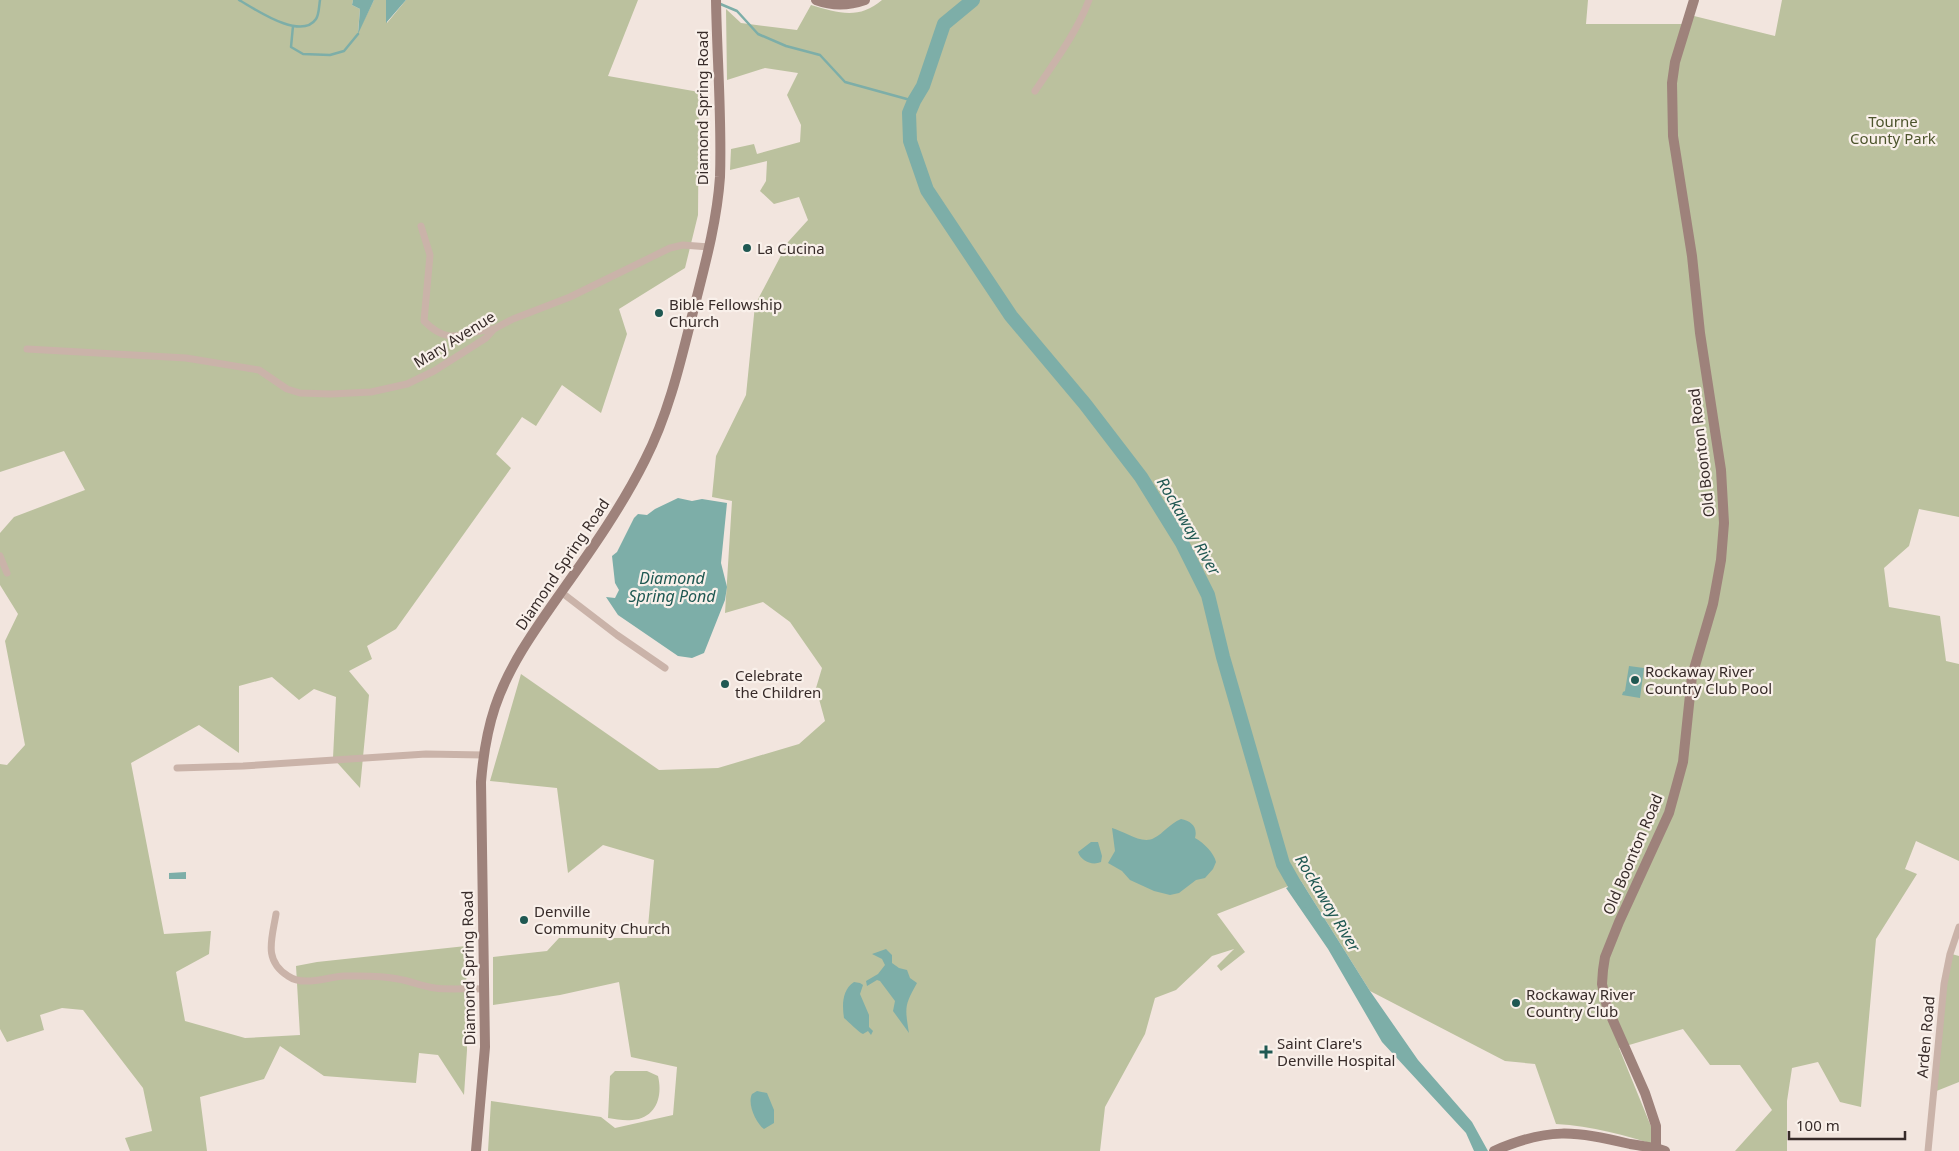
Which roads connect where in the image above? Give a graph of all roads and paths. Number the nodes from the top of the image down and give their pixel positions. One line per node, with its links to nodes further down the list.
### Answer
1 (716, 0): 8 (street, Diamond Spring Road)
2 (816, 0): 3 (street)
3 (865, 0)
4 (1089, 0): 6 (street)
5 (1694, 0): 21 (street, Old Boonton Road)
6 (1035, 91)
7 (421, 226): 9 (street)
8 (709, 247): 9 (street, Mary Avenue); 13 (street, Diamond Spring Road)
9 (494, 329): 10 (street, Mary Avenue)
10 (27, 349)
11 (0, 556): 12 (street)
12 (7, 573)
13 (561, 592): 14 (street); 15 (street, Diamond Spring Road)
14 (666, 668)
15 (484, 755): 16 (street); 19 (street, Diamond Spring Road)
16 (177, 768)
17 (276, 914): 19 (street)
18 (1959, 927): 23 (street, Arden Road)
19 (484, 989): 22 (street, Diamond Spring Road)
20 (1496, 1150): 21 (street)
21 (1660, 1150)
22 (476, 1151)
23 (1928, 1151)

